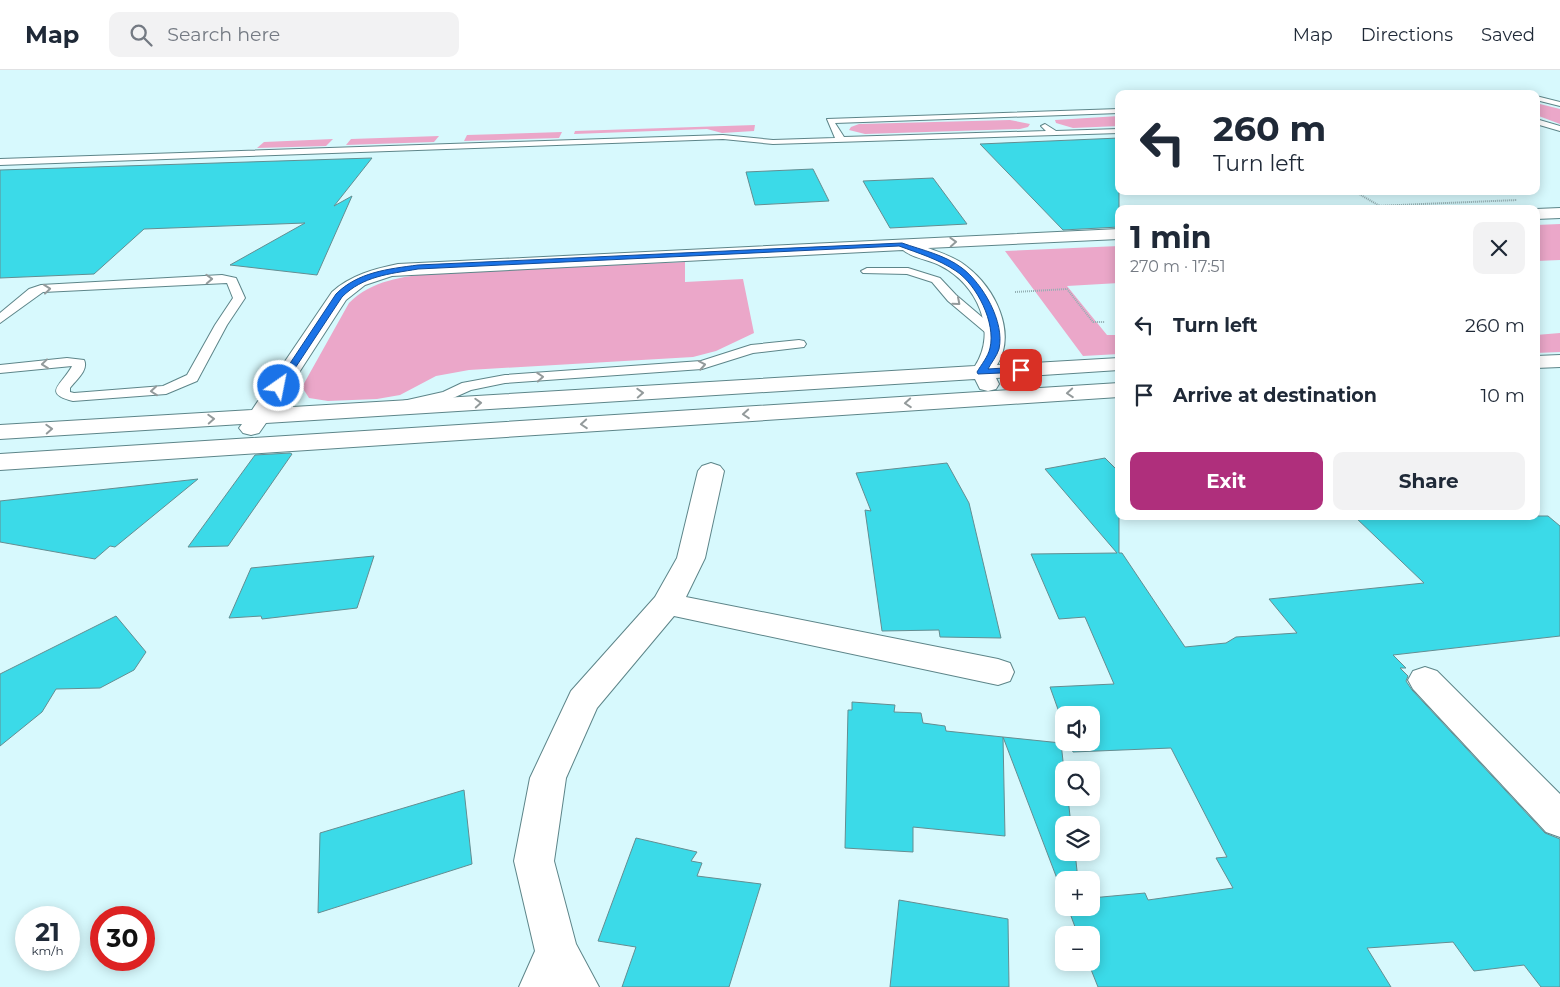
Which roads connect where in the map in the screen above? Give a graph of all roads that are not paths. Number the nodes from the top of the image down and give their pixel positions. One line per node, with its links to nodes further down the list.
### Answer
1 (1540, 99): 2 (lane)
2 (1560, 104)
3 (1115, 111): 4 (lane)
4 (1032, 114): 8 (lane); 9 (lane)
5 (1540, 122): 6 (lane)
6 (1560, 129)
7 (1115, 131): 8 (lane)
8 (1054, 133): 9 (lane)
9 (841, 140): 10 (lane)
10 (0, 162)
11 (1560, 213): 12 (street)
12 (1540, 214)
13 (1115, 234): 14 (street, one-way to 13)
14 (899, 244): 17 (street); 27 (street)
15 (867, 272): 17 (lane, one-way to 17)
16 (3, 317): 22 (lane, one-way to 22)
17 (996, 335): 23 (street)
18 (799, 344): 26 (lane, one-way to 18)
19 (1560, 361): 20 (street)
20 (1540, 362)
21 (1115, 364): 23 (street)
22 (0, 368)
23 (982, 372): 25 (street); 26 (street, one-way to 23)
24 (1115, 390): 25 (street, one-way to 25)
25 (995, 398): 29 (street, one-way to 29)
26 (391, 408): 27 (street)
27 (259, 416): 28 (street, one-way to 27); 29 (street)
28 (0, 432)
29 (239, 446): 30 (street)
30 (0, 462)
31 (711, 471): 32 (street)
32 (667, 604): 33 (street); 36 (street)
33 (998, 672)
34 (1425, 680): 35 (street)
35 (1560, 820)
36 (558, 976)

